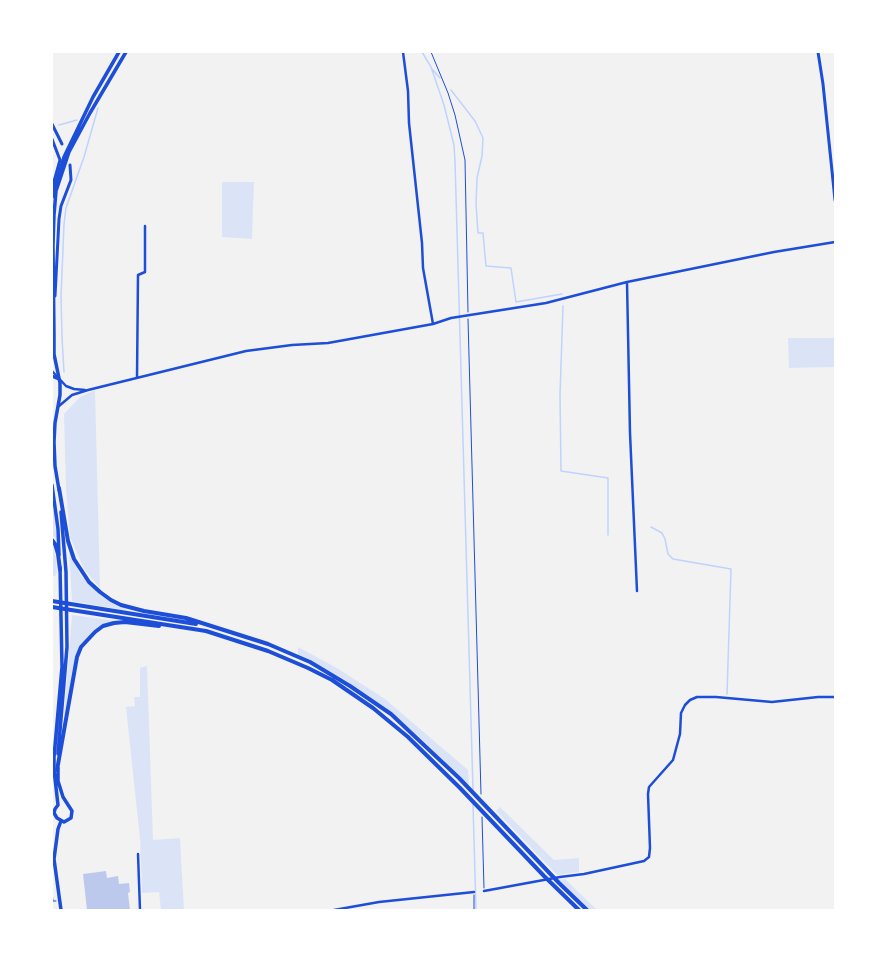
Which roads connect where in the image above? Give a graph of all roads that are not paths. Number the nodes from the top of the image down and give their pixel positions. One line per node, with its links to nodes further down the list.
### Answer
1 (119, 52): 9 (main road)
2 (126, 52): 14 (main road)
3 (403, 52): 15 (street)
4 (818, 52): 10 (street)
5 (52, 124): 7 (street)
6 (52, 139): 9 (street)
7 (62, 144)
8 (70, 165): 14 (street)
9 (52, 195)
10 (835, 200)
11 (145, 226): 18 (street)
12 (835, 242): 13 (street)
13 (627, 282): 15 (street); 27 (street)
14 (54, 306): 19 (main road)
15 (433, 324): 18 (street)
16 (52, 371): 19 (street)
17 (52, 376): 19 (main road)
18 (137, 378): 20 (street)
19 (59, 379): 20 (street); 21 (main road)
20 (88, 390): 21 (street)
21 (59, 406): 22 (main road); 24 (main road)
22 (52, 408)
23 (52, 485): 26 (main road)
24 (59, 488): 30 (highway); 35 (main road)
25 (52, 540): 26 (highway)
26 (60, 570): 33 (main road)
27 (637, 591)
28 (52, 601): 30 (highway)
29 (52, 607): 31 (highway)
30 (216, 627): 46 (highway)
31 (206, 631): 35 (highway); 45 (highway)
32 (835, 697): 40 (street)
33 (57, 728): 34 (street); 36 (main road)
34 (52, 729)
35 (57, 770): 37 (main road)
36 (58, 805): 37 (main road); 38 (main road)
37 (68, 805): 38 (main road)
38 (61, 821): 42 (main road)
39 (138, 854): 43 (street)
40 (484, 891)
41 (472, 893): 44 (street)
42 (61, 910)
43 (140, 910)
44 (334, 910)
45 (579, 910)
46 (587, 910)

